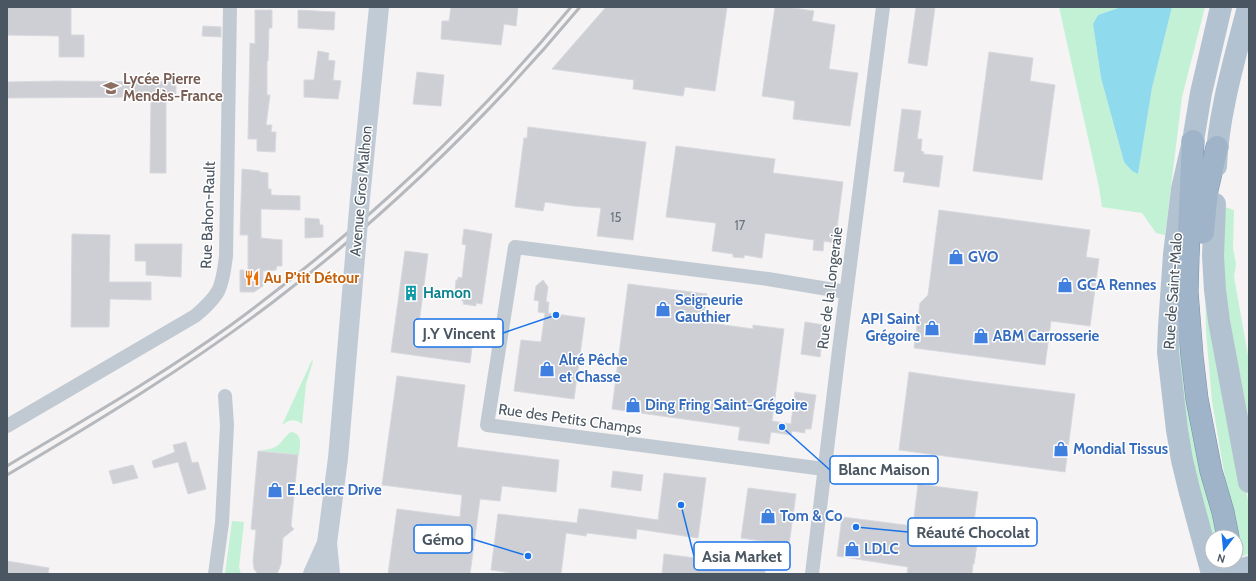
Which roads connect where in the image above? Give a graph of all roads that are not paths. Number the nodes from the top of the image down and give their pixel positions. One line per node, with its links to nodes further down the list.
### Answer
1 (230, 7): 10 (street, Rue Bahon-Rault)
2 (379, 7): 15 (main road, Avenue Gros Malhon, bridge)
3 (883, 7): 8 (street, Rue de la Longeraie)
4 (1221, 7): 6 (main road, Rue de Saint-Malo)
5 (1248, 7): 7 (main road)
6 (1193, 141): 13 (highway); 21 (main road, Rue de Saint-Malo)
7 (1217, 147): 12 (main road); 13 (highway)
8 (846, 292): 11 (street, Rue de la Longeraie); 11 (street, Rue des Petits Champs)
9 (225, 396): 17 (street)
10 (7, 426)
11 (824, 469): 20 (street, Rue de la Longeraie)
12 (1249, 482)
13 (1223, 512): 14 (highway)
14 (1226, 529)
15 (327, 543): 18 (main road, Avenue Gros Malhon); 19 (main road, Avenue Gros Malhon)
16 (1249, 567): 22 (main road)
17 (215, 574)
18 (312, 574)
19 (330, 574)
20 (812, 574)
21 (1212, 574)
22 (1232, 574)

